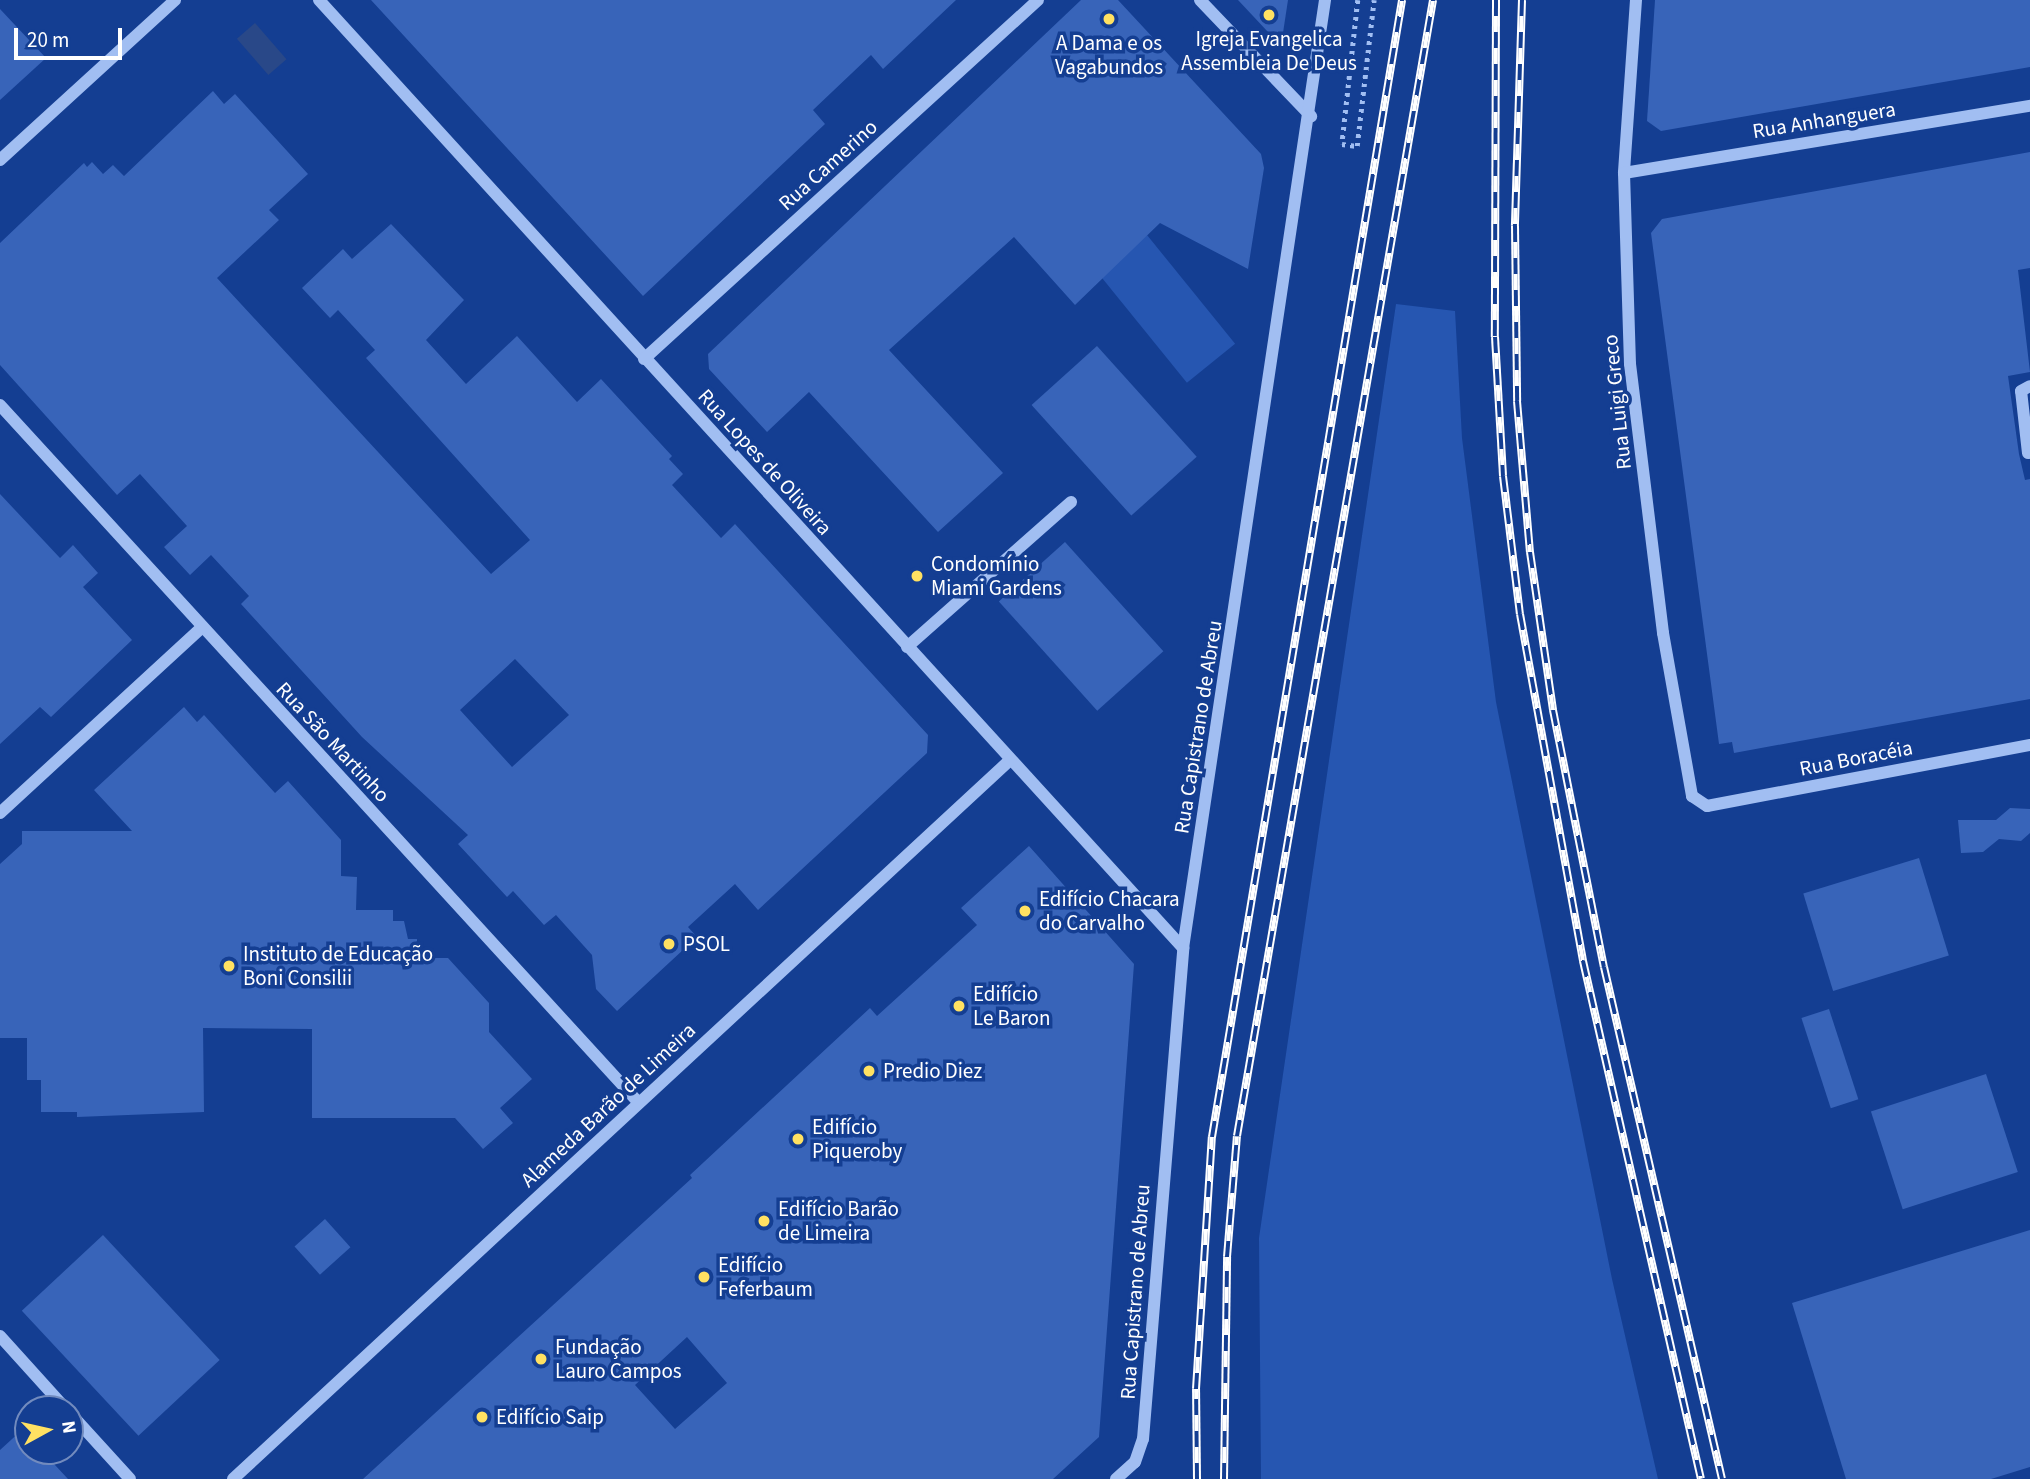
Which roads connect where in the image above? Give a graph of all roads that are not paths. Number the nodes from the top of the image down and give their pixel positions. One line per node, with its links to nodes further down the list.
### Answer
1 (175, 0): 9 (street)
2 (319, 0): 11 (street, Rua Lopes de Oliveira)
3 (1038, 0): 11 (street, Rua Camerino)
4 (1200, 0): 8 (street)
5 (1325, 0): 8 (street, Rua Capistrano de Abreu)
6 (1636, 0): 10 (street, Rua Luigi Greco)
7 (2030, 106): 10 (street, Rua Anhanguera)
8 (1311, 116): 22 (street, Rua Capistrano de Abreu)
9 (0, 160)
10 (1624, 173): 20 (street, Rua Luigi Greco)
11 (644, 359): 17 (street, Rua Lopes de Oliveira)
12 (2030, 386): 14 (street)
13 (0, 405): 16 (street, Rua São Martinho)
14 (2028, 453)
15 (1071, 502): 17 (street)
16 (201, 628): 21 (street); 23 (street, Rua São Martinho)
17 (907, 647): 19 (street, Rua Lopes de Oliveira)
18 (2030, 745): 20 (street, Rua Boracéia)
19 (1010, 760): 22 (street, Rua Lopes de Oliveira); 23 (street, Alameda Barão de Limeira)
20 (1692, 796)
21 (0, 813)
22 (1183, 948): 29 (street, Rua Capistrano de Abreu)
23 (639, 1103): 28 (street, Alameda Barão de Limeira)
24 (0, 1336): 25 (street)
25 (53, 1395)
26 (84, 1428): 27 (street)
27 (130, 1479)
28 (233, 1479)
29 (1116, 1479)

